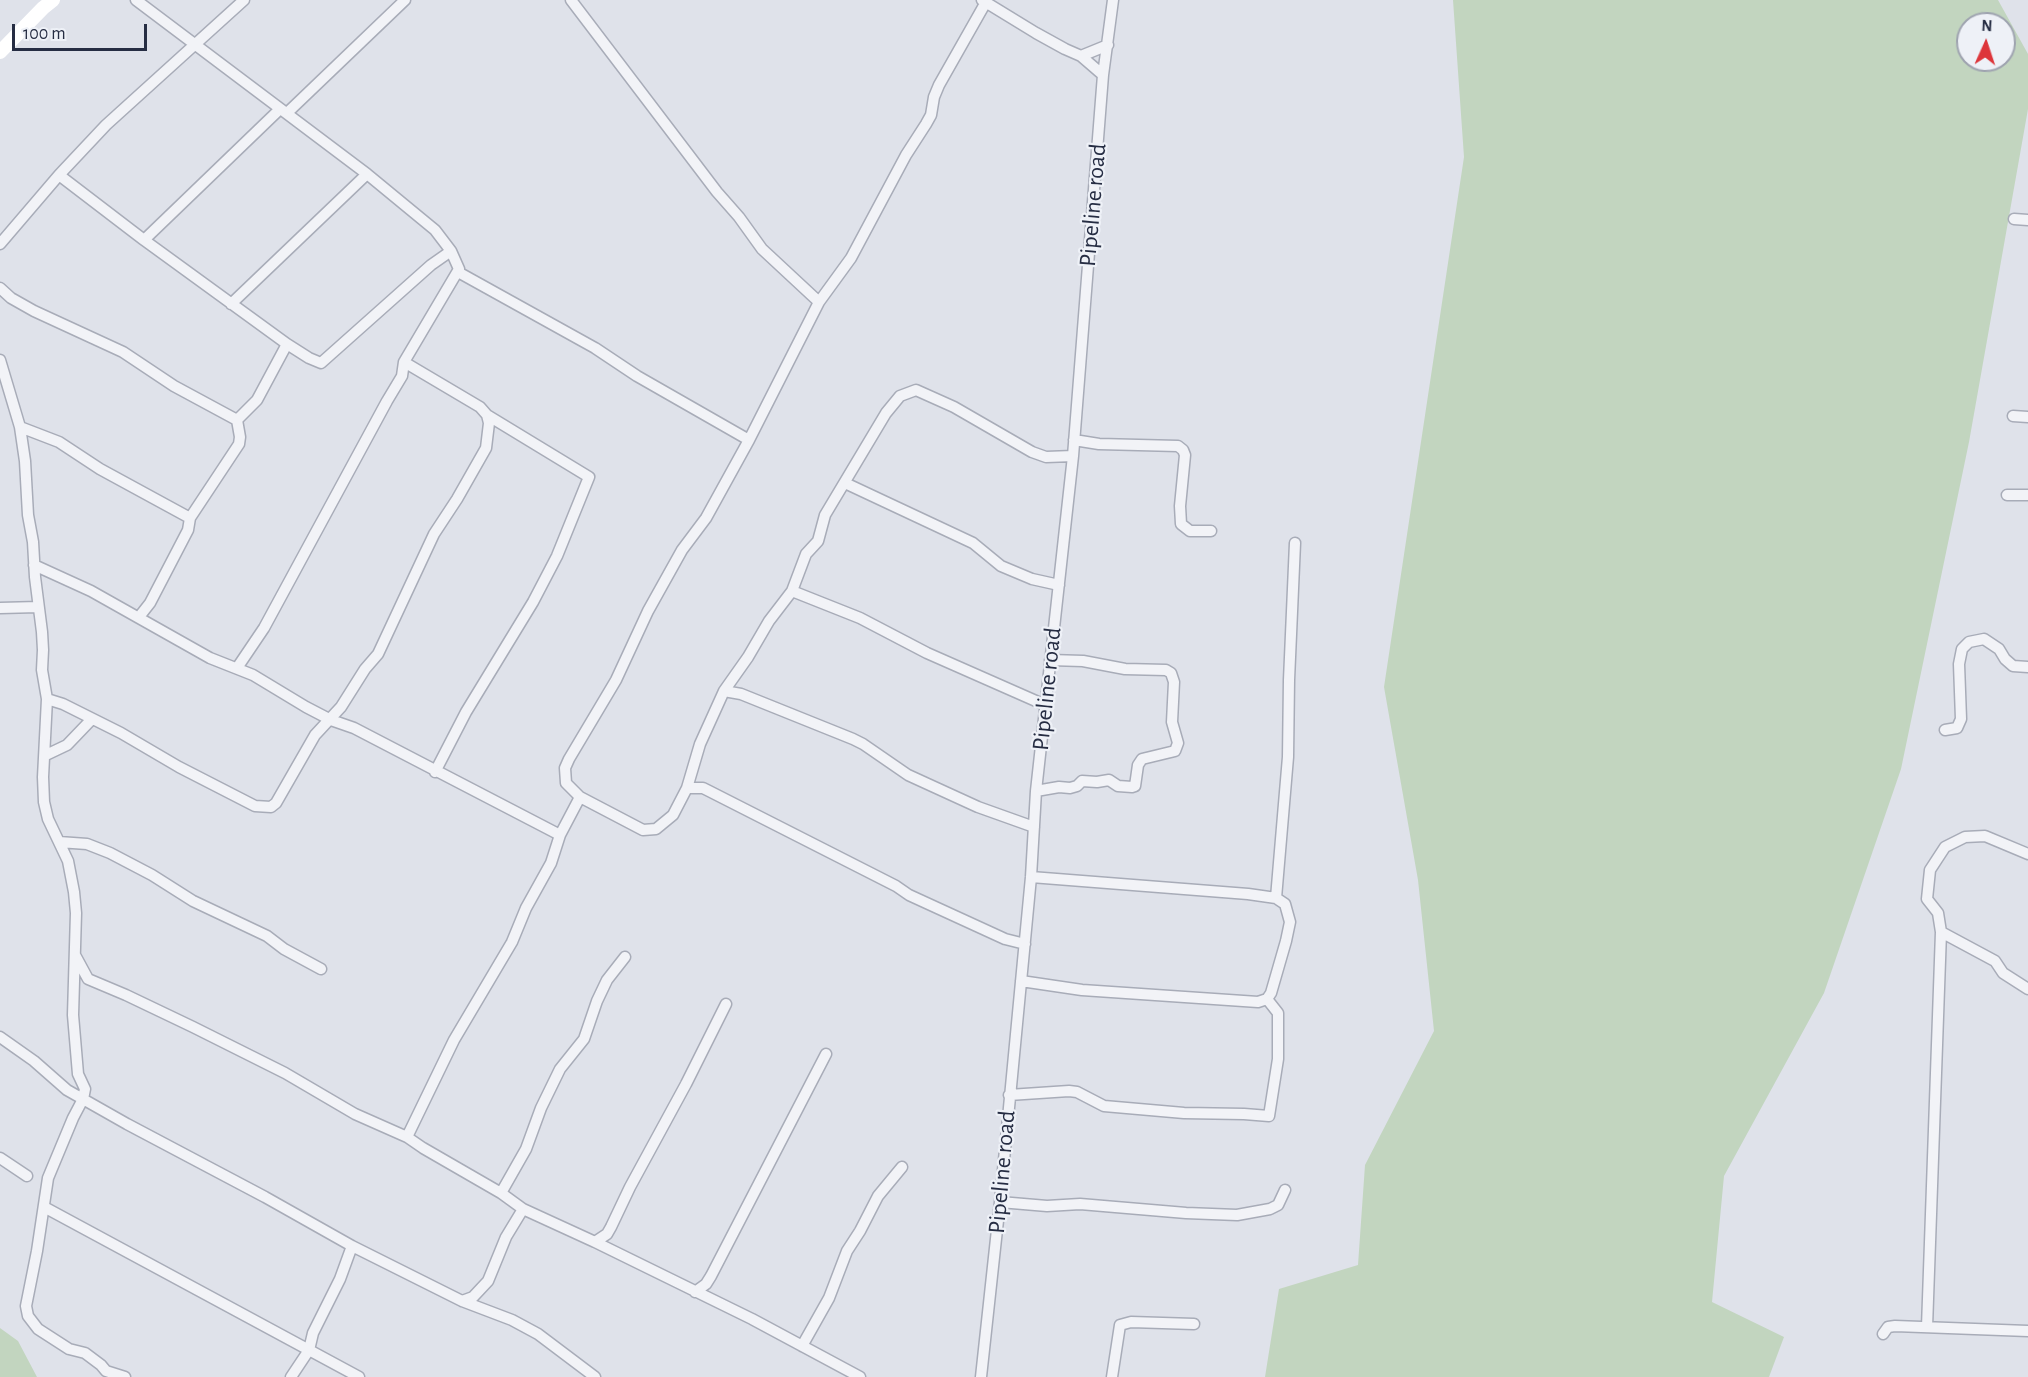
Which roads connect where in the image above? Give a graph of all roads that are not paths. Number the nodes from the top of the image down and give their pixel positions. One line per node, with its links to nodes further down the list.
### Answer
1 (54, 0): 10 (street)
2 (136, 0): 8 (street)
3 (244, 0): 8 (street)
4 (405, 0): 13 (street)
5 (571, 0): 23 (street)
6 (1113, 0): 9 (street, Pipeline road)
7 (984, 1): 11 (street); 23 (street)
8 (195, 45): 13 (street); 15 (street)
9 (1108, 45): 11 (street); 12 (street, Pipeline road)
10 (0, 52)
11 (1081, 56): 12 (street)
12 (1103, 75): 34 (street, Pipeline road)
13 (284, 111): 14 (street); 18 (street)
14 (367, 174): 20 (street); 24 (street)
15 (59, 175): 18 (street); 19 (street)
16 (2013, 219): 17 (street)
17 (2028, 220)
18 (144, 240): 24 (street)
19 (0, 244)
20 (451, 251): 21 (street); 25 (street)
21 (459, 272): 27 (street); 33 (street)
22 (0, 288): 31 (street)
23 (819, 302): 33 (street)
24 (231, 304): 25 (street)
25 (287, 344): 31 (street)
26 (0, 360): 32 (street)
27 (404, 362): 28 (street); 50 (street)
28 (487, 414): 55 (street); 58 (street)
29 (2013, 416): 30 (street)
30 (2028, 417)
31 (237, 420): 39 (street)
32 (20, 427): 39 (street); 42 (street)
33 (749, 440): 61 (street)
34 (1074, 440): 35 (street, Pipeline road); 40 (street)
35 (1073, 456): 36 (street); 43 (street, Pipeline road)
36 (845, 483): 43 (street); 44 (street)
37 (2007, 495): 38 (street)
38 (2028, 495)
39 (190, 518): 47 (street)
40 (1212, 531)
41 (1295, 543): 67 (street)
42 (39, 568): 45 (street); 47 (street)
43 (1059, 585): 48 (street, Pipeline road)
44 (792, 591): 51 (street); 53 (street)
45 (38, 607): 46 (street); 52 (street)
46 (0, 608)
47 (139, 617): 50 (street)
48 (1050, 660): 53 (street, Pipeline road); 60 (street)
49 (2028, 667): 56 (street)
50 (237, 668): 55 (street)
51 (724, 691): 59 (street); 62 (street)
52 (47, 699): 54 (street); 57 (street)
53 (1045, 705): 60 (street, Pipeline road)
54 (91, 720): 55 (street); 57 (street)
55 (331, 720): 58 (street)
56 (1945, 730)
57 (46, 755): 64 (street)
58 (435, 771): 63 (street)
59 (687, 788): 61 (street); 69 (street)
60 (1036, 791): 62 (street, Pipeline road)
61 (580, 797): 63 (street)
62 (1034, 827): 66 (street, Pipeline road)
63 (560, 835): 83 (street)
64 (59, 842): 70 (street); 72 (street)
65 (2028, 854): 68 (street)
66 (1031, 877): 67 (street); 69 (street, Pipeline road)
67 (1276, 898): 75 (street)
68 (1941, 932): 74 (street); 97 (street)
69 (1025, 944): 73 (street, Pipeline road)
70 (74, 952): 79 (street); 83 (street)
71 (625, 957): 88 (street)
72 (321, 969)
73 (1021, 981): 75 (street); 81 (street, Pipeline road)
74 (2028, 989)
75 (1267, 999): 81 (street)
76 (726, 1004): 92 (street)
77 (0, 1037): 80 (street)
78 (826, 1054): 94 (street)
79 (78, 1074): 80 (street); 82 (street)
80 (67, 1090): 82 (street)
81 (1009, 1095): 89 (street, Pipeline road)
82 (84, 1099): 90 (street); 93 (street)
83 (408, 1137): 88 (street)
84 (0, 1158): 86 (street)
85 (902, 1167): 100 (street)
86 (27, 1176)
87 (1285, 1190): 89 (street)
88 (501, 1193): 91 (street)
89 (1000, 1202): 108 (street, Pipeline road)
90 (44, 1206): 101 (street); 102 (street)
91 (523, 1209): 92 (street); 95 (street)
92 (595, 1242): 94 (street)
93 (352, 1246): 95 (street); 101 (street)
94 (695, 1292): 100 (street)
95 (462, 1301): 106 (street)
96 (1194, 1324): 109 (street)
97 (1927, 1327): 98 (street); 99 (street)
98 (2028, 1331)
99 (1883, 1334)
100 (802, 1346): 107 (street)
101 (309, 1350): 104 (street); 105 (street)
102 (104, 1374): 103 (street)
103 (125, 1377)
104 (291, 1377)
105 (359, 1377)
106 (595, 1377)
107 (860, 1377)
108 (981, 1377)
109 (1112, 1377)

